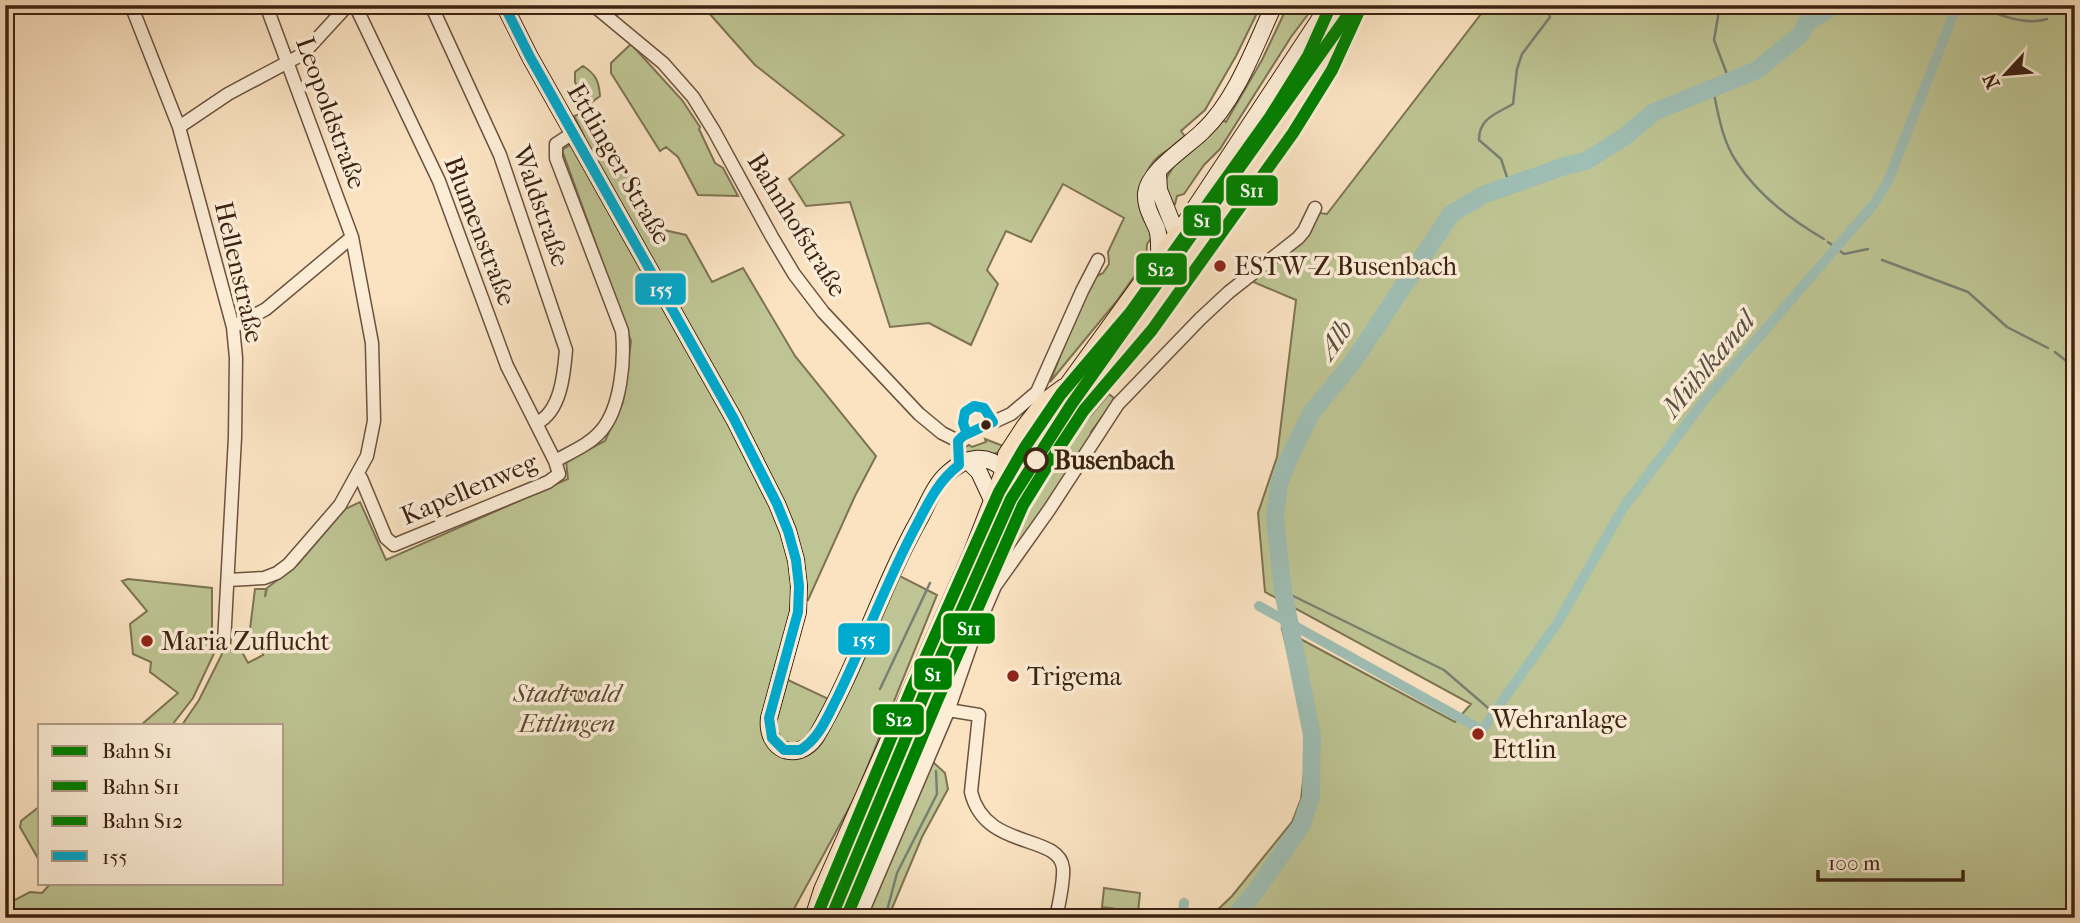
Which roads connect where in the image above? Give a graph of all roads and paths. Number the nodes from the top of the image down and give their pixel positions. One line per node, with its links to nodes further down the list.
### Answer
1 (131, 5): 11 (street, Hellenstraße)
2 (266, 5): 10 (street, Leopoldstraße)
3 (348, 5): 10 (street)
4 (355, 5): 23 (street, Blumenstraße)
5 (431, 5): 23 (street, Waldstraße)
6 (504, 5): 12 (main road, Ettlinger Straße)
7 (593, 5): 24 (street, Bahnhofstraße)
8 (1275, 5): 13 (main road)
9 (1329, 5): 14 (main road)
10 (288, 62): 11 (street); 19 (street, Leopoldstraße)
11 (179, 127): 22 (street, Hellenstraße)
12 (573, 133): 25 (street, Kapellenweg); 26 (main road, Ettlinger Straße)
13 (1158, 173): 15 (main road); 17 (main road)
14 (1201, 199): 15 (main road); 18 (main road)
15 (1164, 205): 18 (main road)
16 (1315, 208): 33 (street)
17 (1157, 228): 18 (main road); 21 (main road)
18 (1177, 235): 21 (main road)
19 (352, 237): 22 (street); 28 (street, Leopoldstraße)
20 (1098, 260): 24 (street)
21 (1159, 261): 27 (main road)
22 (233, 327): 31 (street, Hellenstraße)
23 (537, 423): 25 (street, Blumenstraße)
24 (958, 441): 26 (street)
25 (555, 461): 29 (street, Blumenstraße)
26 (965, 464): 27 (main road); 30 (main road)
27 (1005, 470): 30 (main road)
28 (357, 474): 29 (street, Kapellenweg); 31 (street, Leopoldstraße)
29 (559, 474)
30 (992, 500): 34 (main road)
31 (228, 580): 32 (street, Hellenstraße)
32 (224, 643)
33 (948, 710): 37 (street); 38 (street)
34 (822, 890): 35 (main road); 36 (main road)
35 (804, 918)
36 (814, 918)
37 (860, 918)
38 (1056, 918)

